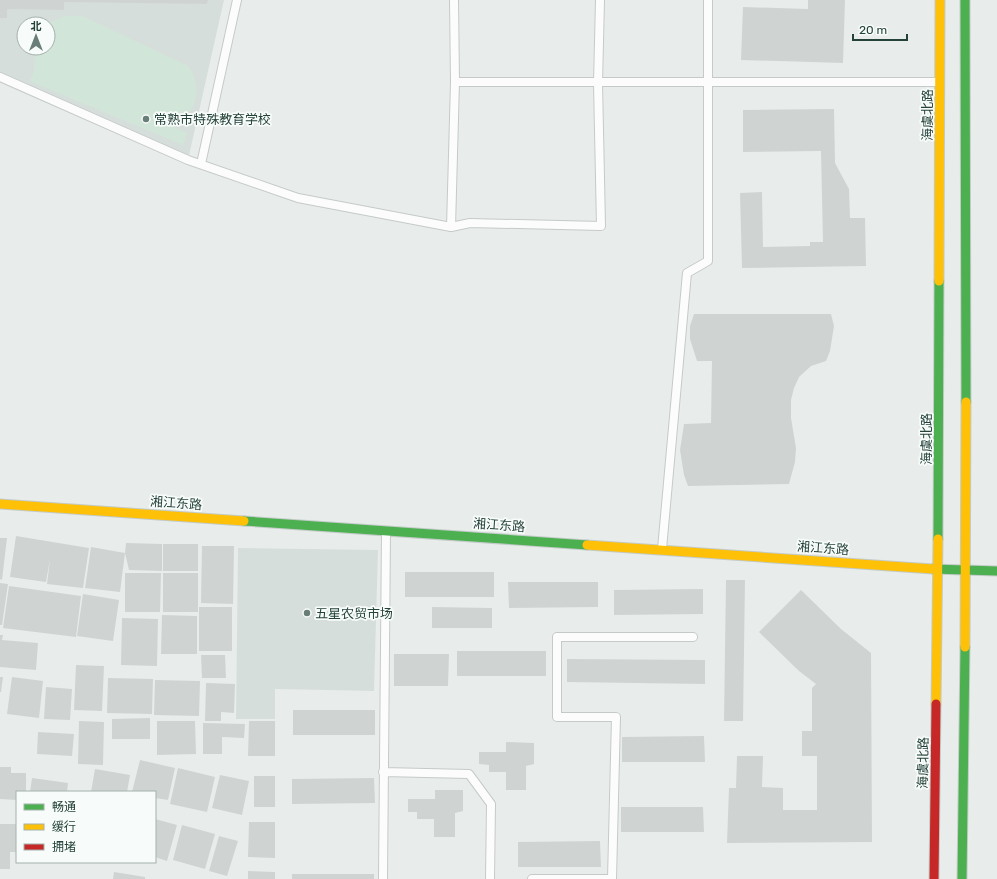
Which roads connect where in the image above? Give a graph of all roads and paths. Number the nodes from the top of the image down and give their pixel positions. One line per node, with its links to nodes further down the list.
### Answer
1 (237, 0): 12 (lane)
2 (454, 0): 8 (lane)
3 (600, 0): 9 (lane)
4 (708, 0): 10 (lane)
5 (940, 0): 11 (main road, 海虞北路)
6 (965, 0): 19 (main road)
7 (0, 77): 12 (lane)
8 (456, 82): 9 (lane); 13 (lane)
9 (598, 82): 10 (lane); 13 (lane)
10 (707, 82): 11 (lane); 16 (lane)
11 (940, 82): 17 (main road, 海虞北路)
12 (200, 164): 13 (lane)
13 (451, 227)
14 (0, 504): 15 (main road, 湘江东路)
15 (386, 531): 16 (main road, 湘江东路); 21 (lane)
16 (662, 549): 17 (main road, 湘江东路)
17 (938, 569): 19 (main road, 湘江东路); 26 (main road, 海虞北路)
18 (997, 570): 19 (main road, 湘江东路)
19 (966, 571): 27 (main road)
20 (693, 637): 25 (lane)
21 (383, 772): 22 (lane); 23 (lane)
22 (383, 879)
23 (490, 879)
24 (532, 879): 25 (lane)
25 (584, 879)
26 (934, 879)
27 (962, 879)

